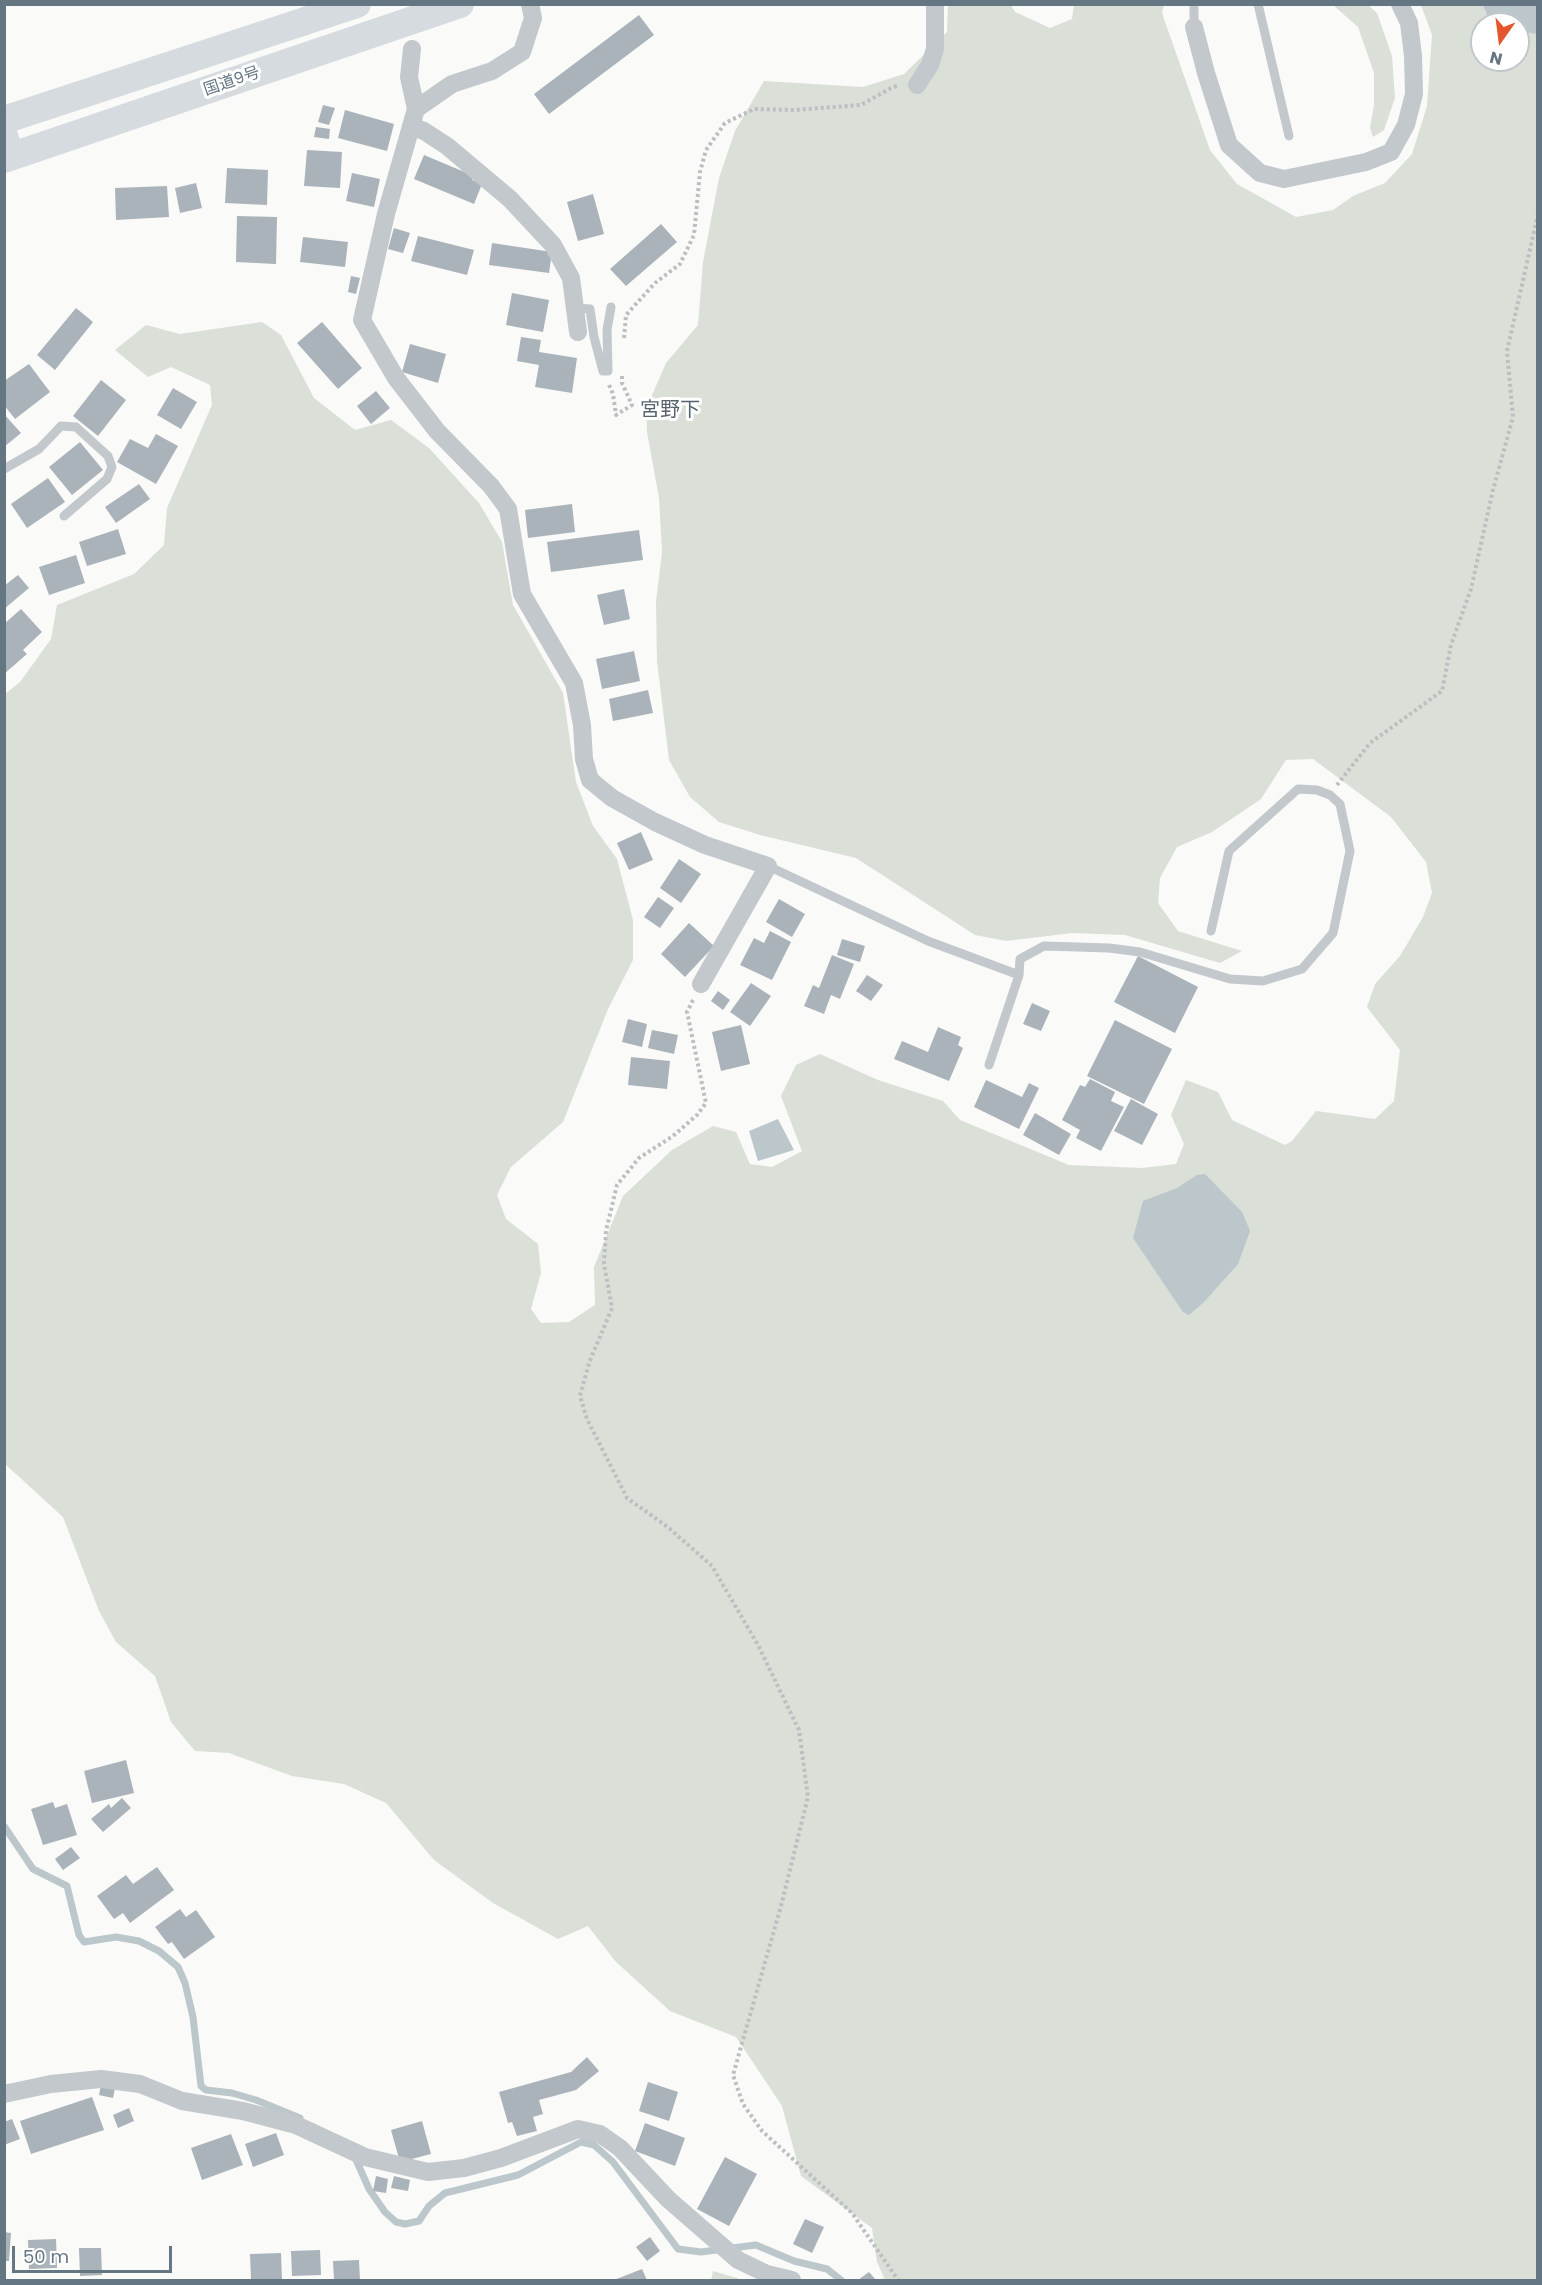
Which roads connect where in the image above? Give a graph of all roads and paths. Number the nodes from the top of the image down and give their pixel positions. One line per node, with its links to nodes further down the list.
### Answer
1 (357, 4): 12 (highway, 国道9号)
2 (460, 4): 14 (highway, 国道9号)
3 (530, 4): 11 (street)
4 (935, 4): 10 (street)
5 (1194, 4): 8 (lane)
6 (1258, 4): 13 (lane)
7 (1400, 4): 8 (street)
8 (1194, 27)
9 (412, 49): 11 (street)
10 (917, 85): 19 (path)
11 (413, 118): 17 (street); 25 (street)
12 (4, 120)
13 (1289, 136)
14 (7, 148)
15 (1538, 214): 24 (path)
16 (611, 307): 20 (lane)
17 (576, 308): 18 (street); 20 (lane)
18 (578, 332)
19 (624, 345)
20 (603, 371): 21 (path)
21 (622, 374)
22 (4, 470): 23 (lane)
23 (64, 516)
24 (1330, 795): 26 (lane); 27 (lane)
25 (768, 866): 27 (lane); 28 (street)
26 (1211, 930)
27 (1019, 975): 29 (lane)
28 (701, 984): 32 (path)
29 (989, 1065)
30 (4, 2094): 31 (street)
31 (792, 2280)
32 (898, 2280)

